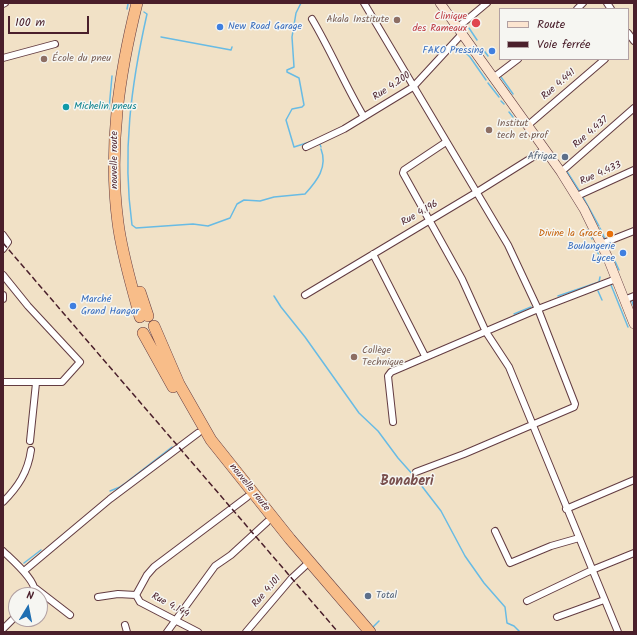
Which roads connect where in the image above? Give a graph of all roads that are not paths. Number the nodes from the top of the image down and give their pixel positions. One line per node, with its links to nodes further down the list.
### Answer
1 (137, 3): 38 (highway, nouvelle route)
2 (143, 3): 38 (highway, nouvelle route)
3 (364, 3): 13 (street)
4 (440, 3): 7 (main road)
5 (487, 3): 7 (street, Rue 4.200)
6 (312, 19): 15 (street)
7 (459, 31): 12 (main road); 13 (street, Rue 4.200)
8 (56, 44): 9 (street)
9 (3, 58)
10 (517, 60): 12 (street)
11 (604, 60): 16 (street, Rue 4.441)
12 (494, 78): 16 (main road)
13 (413, 87): 15 (street, Rue 4.200); 17 (street)
14 (634, 108): 21 (street, Rue 4.437)
15 (364, 117): 18 (street, Rue 4.200)
16 (527, 126): 19 (main road)
17 (446, 142): 22 (street); 24 (street)
18 (306, 147)
19 (544, 150): 21 (main road); 22 (street, Rue 4.196)
20 (634, 170): 23 (street, Rue 4.433)
21 (561, 172): 23 (main road)
22 (477, 192): 24 (street, Rue 4.196); 37 (street)
23 (576, 196): 27 (main road)
24 (429, 220): 29 (street, Rue 4.196); 41 (street)
25 (634, 231): 27 (street)
26 (5, 237): 28 (street)
27 (601, 244): 31 (main road)
28 (3, 249)
29 (373, 254): 33 (street, Rue 4.196); 43 (street)
30 (3, 275): 45 (street)
31 (616, 279): 36 (main road); 37 (street)
32 (3, 295): 35 (street)
33 (305, 295)
34 (634, 296): 36 (street)
35 (3, 299)
36 (624, 300): 39 (main road)
37 (538, 309): 41 (street); 47 (street)
38 (144, 316): 40 (highway); 42 (highway)
39 (634, 324)
40 (154, 326): 42 (highway); 79 (highway, nouvelle route)
41 (486, 332): 43 (street); 47 (street)
42 (143, 333): 48 (highway, nouvelle route)
43 (425, 356): 46 (street)
44 (3, 382): 45 (street)
45 (36, 383): 49 (street)
46 (393, 422)
47 (532, 424): 51 (street); 55 (street)
48 (198, 433): 53 (highway, nouvelle route); 63 (street)
49 (30, 441)
50 (31, 450): 54 (street)
51 (416, 472)
52 (634, 480): 55 (street)
53 (246, 497): 56 (highway, nouvelle route); 65 (street)
54 (3, 502)
55 (566, 509): 58 (street)
56 (267, 522): 61 (highway, nouvelle route); 72 (street)
57 (495, 531): 58 (street)
58 (579, 538): 62 (street)
59 (3, 551): 63 (street)
60 (634, 553): 62 (street)
61 (305, 566): 77 (street, Rue 4.101); 78 (highway, nouvelle route)
62 (592, 570): 68 (street); 69 (street)
63 (24, 571): 64 (street)
64 (34, 587)
65 (136, 595): 66 (street); 72 (street, Rue 4.144)
66 (98, 597)
67 (48, 598): 70 (street)
68 (604, 600): 71 (street); 80 (street)
69 (527, 602)
70 (70, 615)
71 (557, 617)
72 (174, 621): 75 (street); 76 (street, Rue 4.144)
73 (125, 625): 74 (street)
74 (127, 632)
75 (167, 632)
76 (198, 632)
77 (246, 632)
78 (362, 632)
79 (370, 632)
80 (618, 632)

